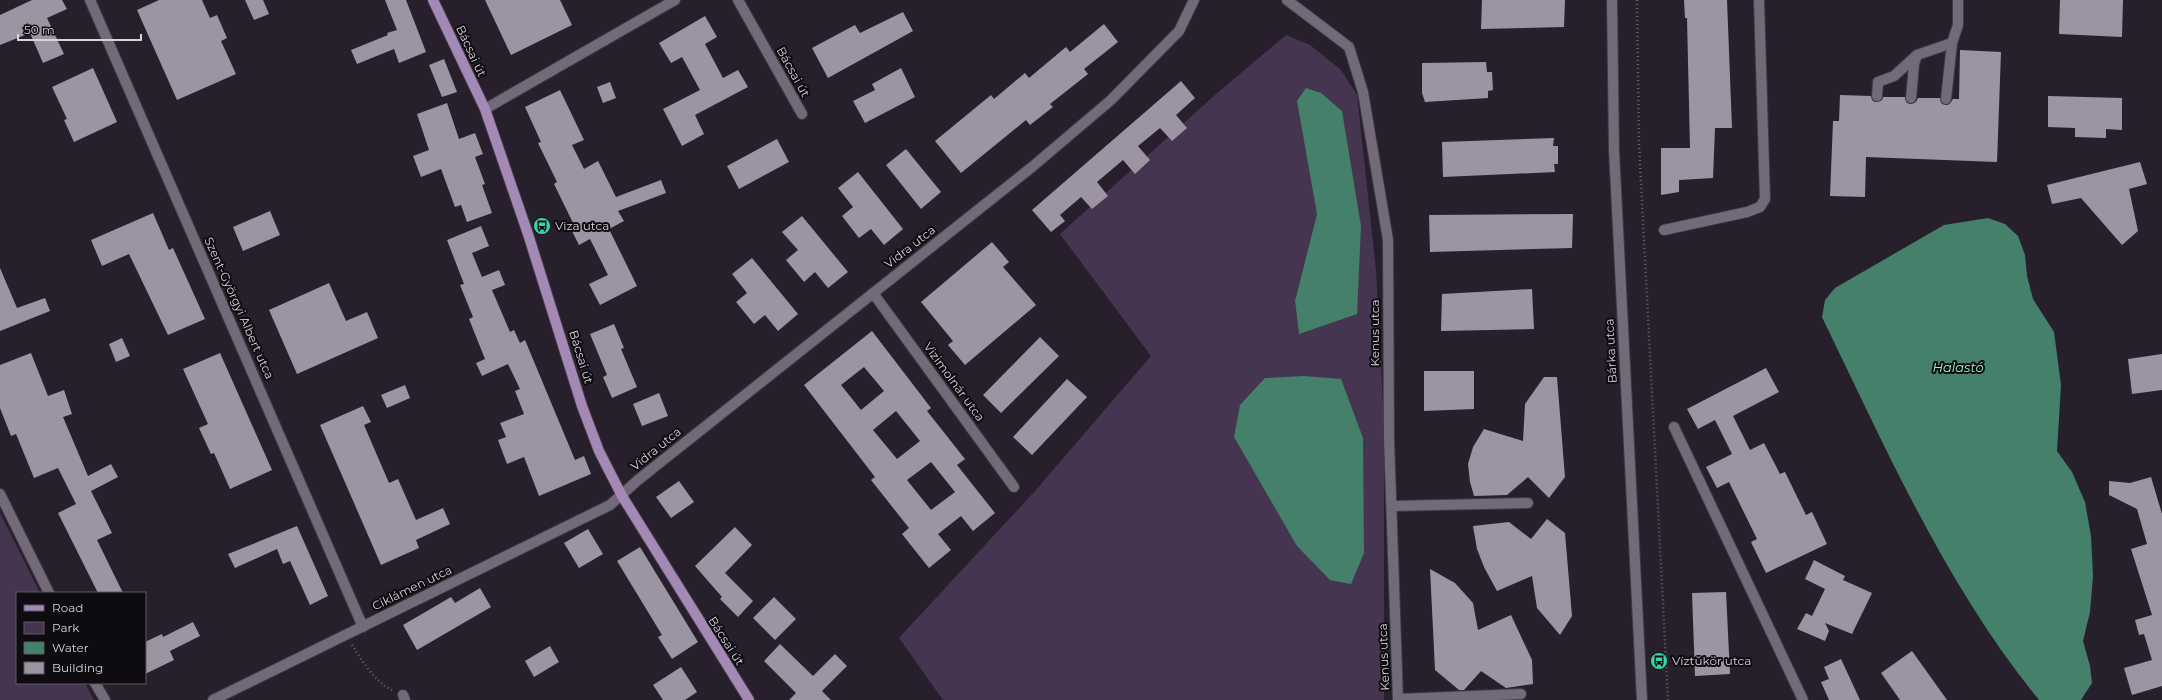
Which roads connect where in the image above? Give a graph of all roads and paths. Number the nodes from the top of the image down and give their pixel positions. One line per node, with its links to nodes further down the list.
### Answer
1 (90, 0): 27 (street, Szent-Györgyi Albert utca)
2 (433, 0): 16 (main road, Bácsai út)
3 (675, 0): 16 (street)
4 (738, 0): 17 (street, Bácsai út)
5 (1194, 0): 19 (street, Vidra utca)
6 (1287, 0): 25 (street, Kenus utca)
7 (1612, 0): 36 (street, Bárka utca)
8 (1637, 0): 37 (path)
9 (1759, 0): 18 (street)
10 (1958, 0): 11 (street)
11 (1952, 43): 12 (street); 15 (street)
12 (1917, 55): 13 (street); 14 (street)
13 (1877, 96)
14 (1911, 98)
15 (1946, 98)
16 (485, 109): 23 (main road, Bácsai út)
17 (802, 114)
18 (1664, 230)
19 (873, 293): 21 (street, Vizimolnár utca); 23 (street, Vidra utca)
20 (1674, 427): 38 (street)
21 (1014, 487)
22 (0, 494): 26 (street)
23 (622, 496): 27 (street, Ciklámen utca); 35 (main road, Bácsai út)
24 (1528, 503): 25 (street)
25 (1392, 506): 32 (street, Kenus utca)
26 (49, 592)
27 (363, 627): 28 (street, Ciklámen utca)
28 (346, 635): 31 (path); 34 (street, Ciklámen utca)
29 (96, 684): 33 (street)
30 (1521, 694): 32 (street)
31 (404, 698)
32 (1398, 699)
33 (105, 700)
34 (213, 700)
35 (749, 700)
36 (1642, 700)
37 (1668, 700)
38 (1803, 700)

